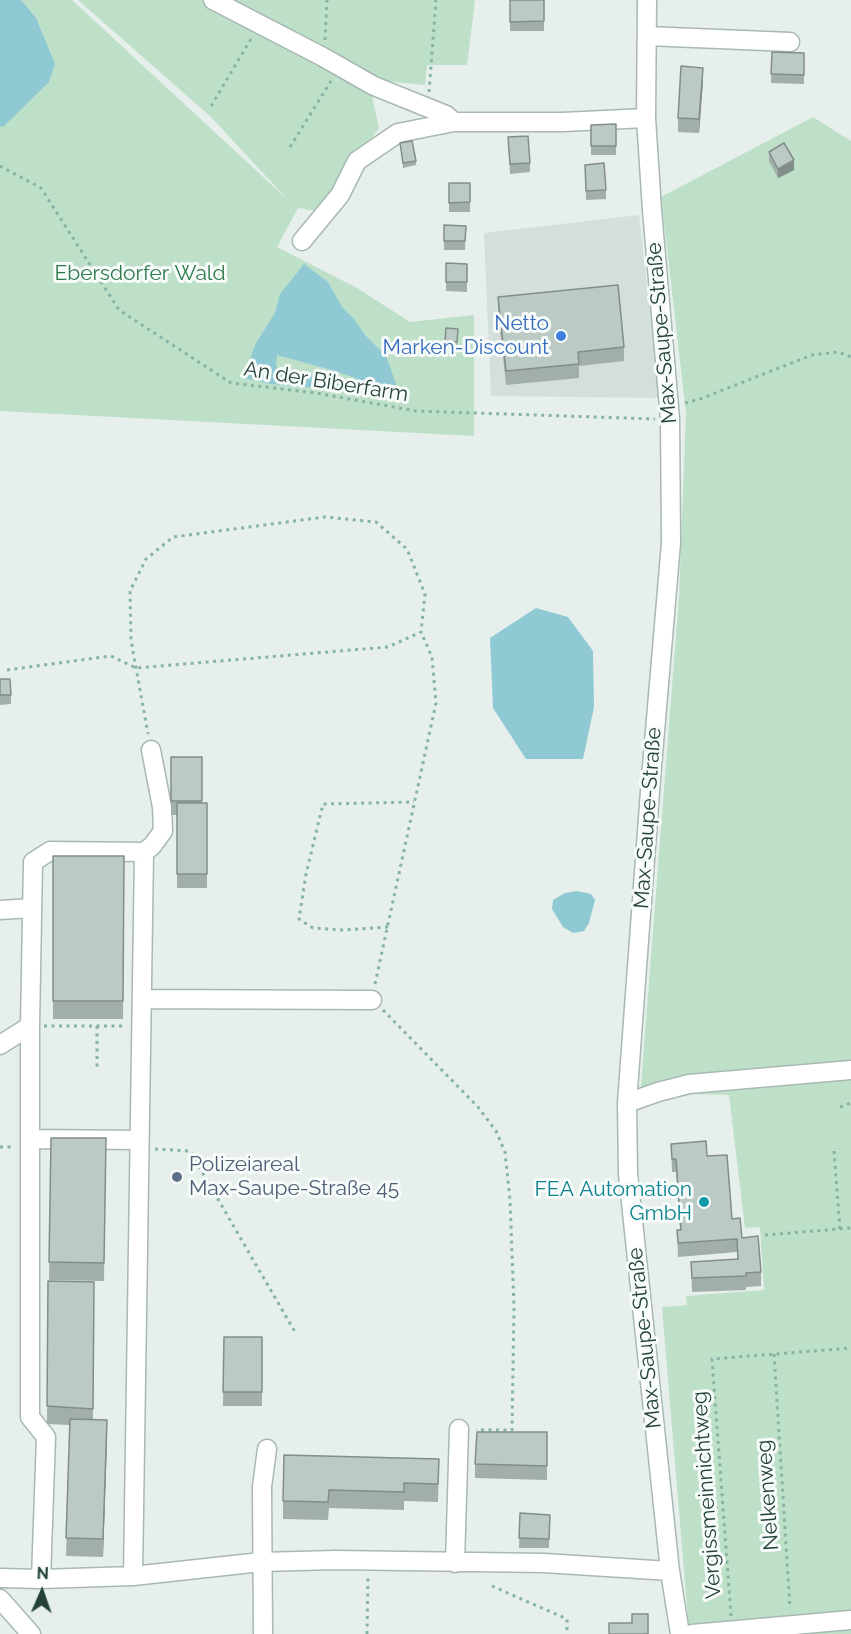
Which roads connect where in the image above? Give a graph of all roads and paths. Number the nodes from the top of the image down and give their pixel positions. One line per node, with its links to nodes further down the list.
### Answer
1 (213, 0): 5 (street)
2 (327, 0): 8 (path)
3 (436, 0): 11 (path)
4 (647, 0): 6 (street, Max-Saupe-Straße)
5 (260, 25): 8 (street); 10 (path)
6 (647, 36): 7 (street); 12 (street, Max-Saupe-Straße)
7 (790, 42)
8 (323, 57): 9 (street)
9 (340, 67): 11 (street); 14 (path)
10 (211, 106)
11 (430, 108): 13 (street)
12 (646, 118): 13 (street); 18 (street, Max-Saupe-Straße)
13 (454, 122): 16 (street)
14 (290, 147)
15 (0, 166): 18 (path, An der Biberfarm)
16 (302, 241)
17 (851, 357): 18 (path, An der Biberfarm)
18 (669, 413): 36 (street, Max-Saupe-Straße)
19 (421, 632): 20 (path); 20 (path); 23 (path)
20 (136, 668): 21 (path); 22 (path)
21 (7, 670)
22 (151, 750): 24 (street)
23 (415, 802): 27 (path); 27 (path)
24 (144, 852): 25 (street); 28 (street)
25 (32, 908): 26 (street); 30 (street)
26 (0, 910)
27 (388, 927): 29 (path)
28 (142, 999): 29 (street); 32 (street)
29 (372, 1000): 49 (path)
30 (30, 1026): 31 (path); 33 (street); 39 (street)
31 (97, 1026): 32 (path); 34 (path)
32 (141, 1026): 40 (street)
33 (0, 1045)
34 (97, 1068)
35 (851, 1070): 36 (street)
36 (627, 1103): 54 (street, Max-Saupe-Straße)
37 (851, 1103): 38 (path)
38 (840, 1107)
39 (31, 1139): 40 (street); 57 (street)
40 (139, 1140): 55 (street)
41 (172, 1149): 46 (path)
42 (834, 1151): 44 (path)
43 (851, 1228): 44 (path)
44 (840, 1229): 45 (path)
45 (765, 1235)
46 (295, 1332)
47 (851, 1348): 48 (path)
48 (774, 1354): 61 (path, Nelkenweg); 62 (path, Vergissmeinnichtweg)
49 (459, 1429): 53 (street)
50 (267, 1449): 52 (street)
51 (368, 1561): 52 (street); 53 (street); 65 (path)
52 (261, 1562): 55 (street); 64 (street)
53 (455, 1563): 54 (street)
54 (670, 1571): 67 (street, Max-Saupe-Straße)
55 (133, 1576): 57 (street)
56 (0, 1578): 57 (street)
57 (41, 1579)
58 (492, 1586): 66 (path)
59 (0, 1599): 63 (street)
60 (851, 1620): 61 (street)
61 (792, 1625): 62 (street)
62 (732, 1630): 68 (street)
63 (31, 1634)
64 (263, 1634)
65 (368, 1634)
66 (567, 1634)
67 (680, 1634)
68 (692, 1634)

